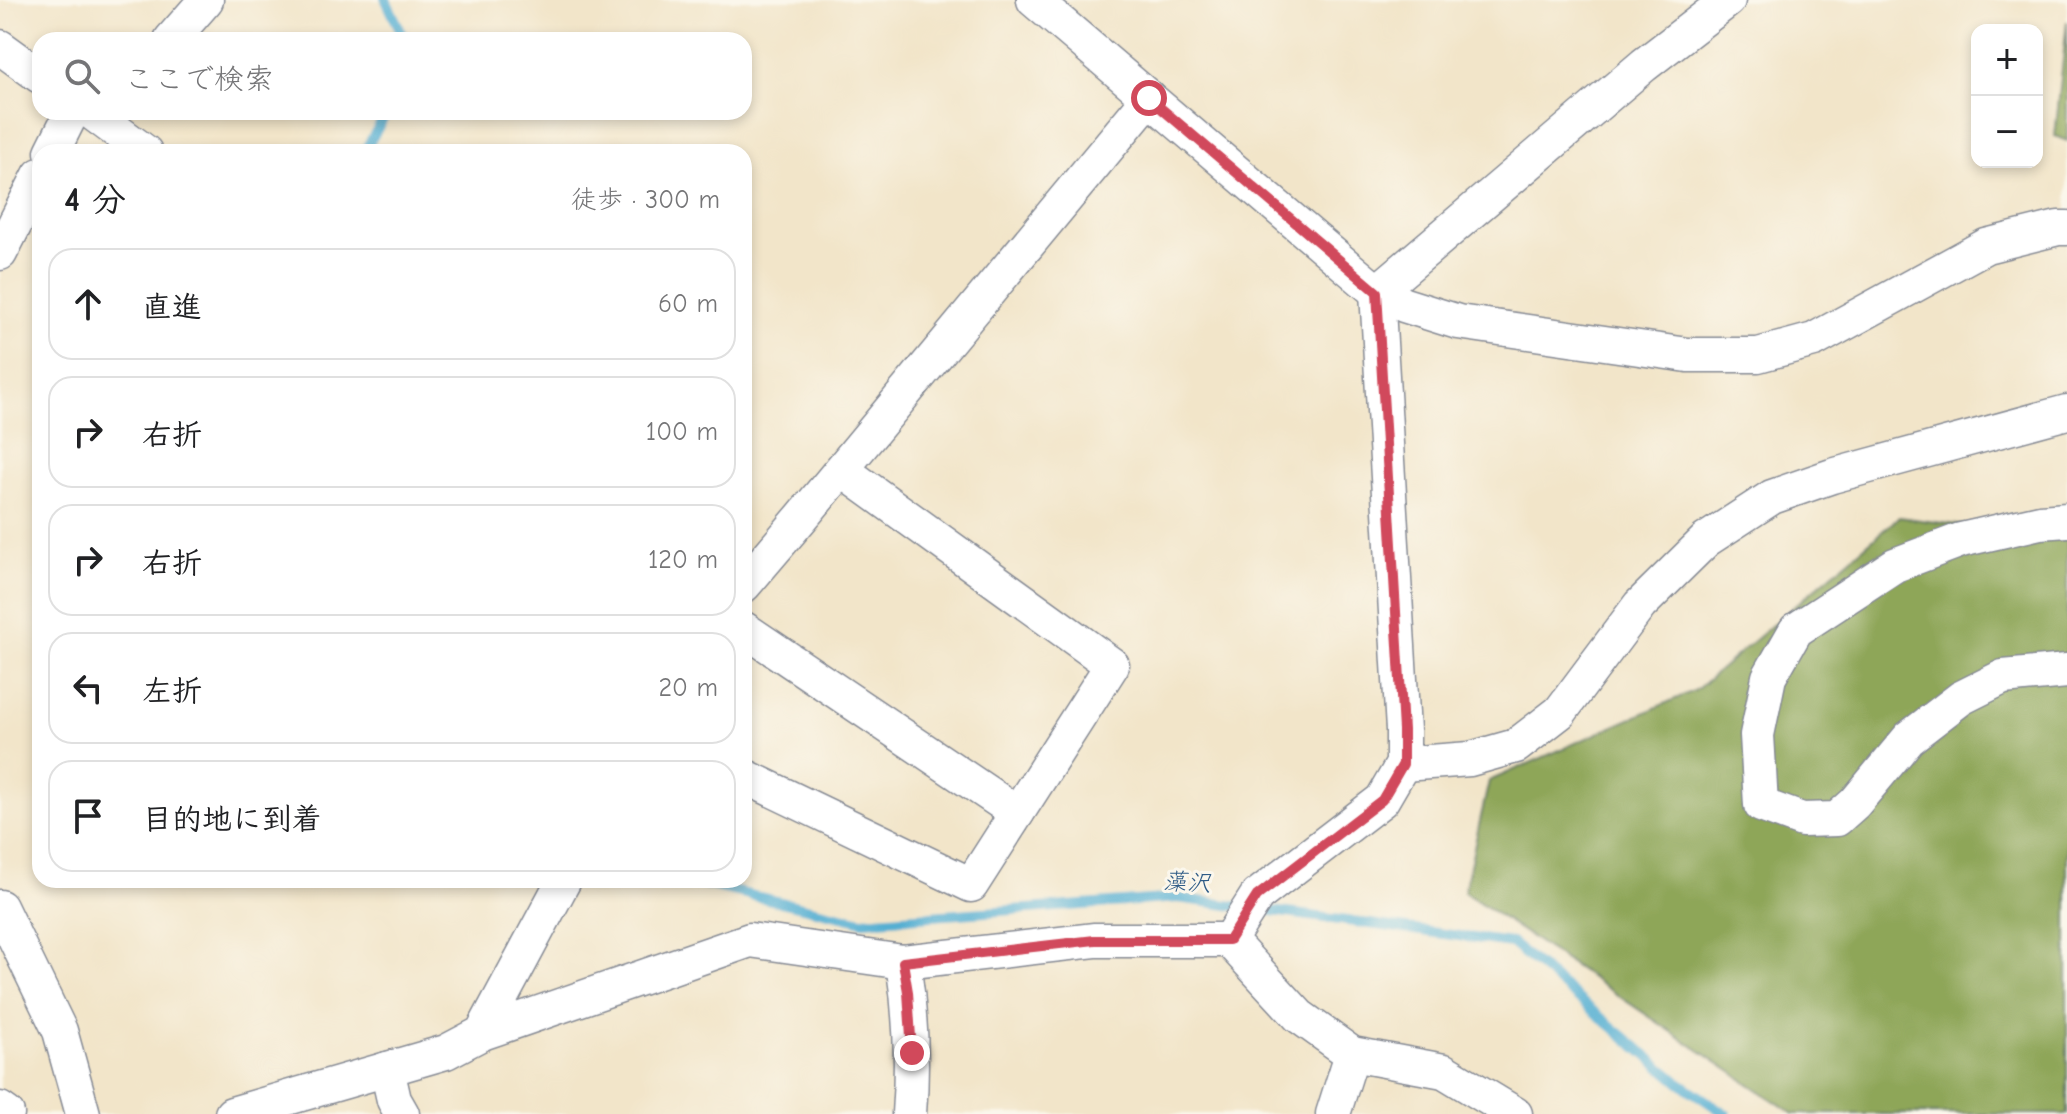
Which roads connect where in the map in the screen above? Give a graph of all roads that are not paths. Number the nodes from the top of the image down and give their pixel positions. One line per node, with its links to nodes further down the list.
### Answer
1 (206, 0): 4 (street)
2 (1034, 0): 7 (street)
3 (1728, 0): 15 (street)
4 (178, 32)
5 (0, 47): 6 (street)
6 (32, 70)
7 (1149, 98): 15 (street); 17 (street)
8 (86, 120): 10 (street)
9 (100, 120): 11 (street)
10 (60, 144)
11 (134, 144)
12 (32, 191): 14 (street)
13 (2067, 228): 15 (street)
14 (0, 253)
15 (1377, 292): 22 (street)
16 (2067, 412): 22 (street)
17 (842, 470): 19 (street); 24 (street)
18 (2067, 520): 21 (street)
19 (752, 576)
20 (752, 634): 24 (street)
21 (2067, 671)
22 (1403, 764): 27 (street)
23 (752, 780): 24 (street)
24 (1017, 813)
25 (560, 888): 29 (street)
26 (0, 907): 34 (street)
27 (1229, 940): 28 (street); 30 (street)
28 (903, 962): 29 (street); 37 (street)
29 (482, 1033): 31 (street)
30 (1352, 1054): 38 (street); 39 (street)
31 (387, 1069): 35 (street); 36 (street)
32 (0, 1109): 33 (street)
33 (7, 1114)
34 (83, 1114)
35 (232, 1114)
36 (402, 1114)
37 (909, 1114)
38 (1333, 1114)
39 (1515, 1114)

